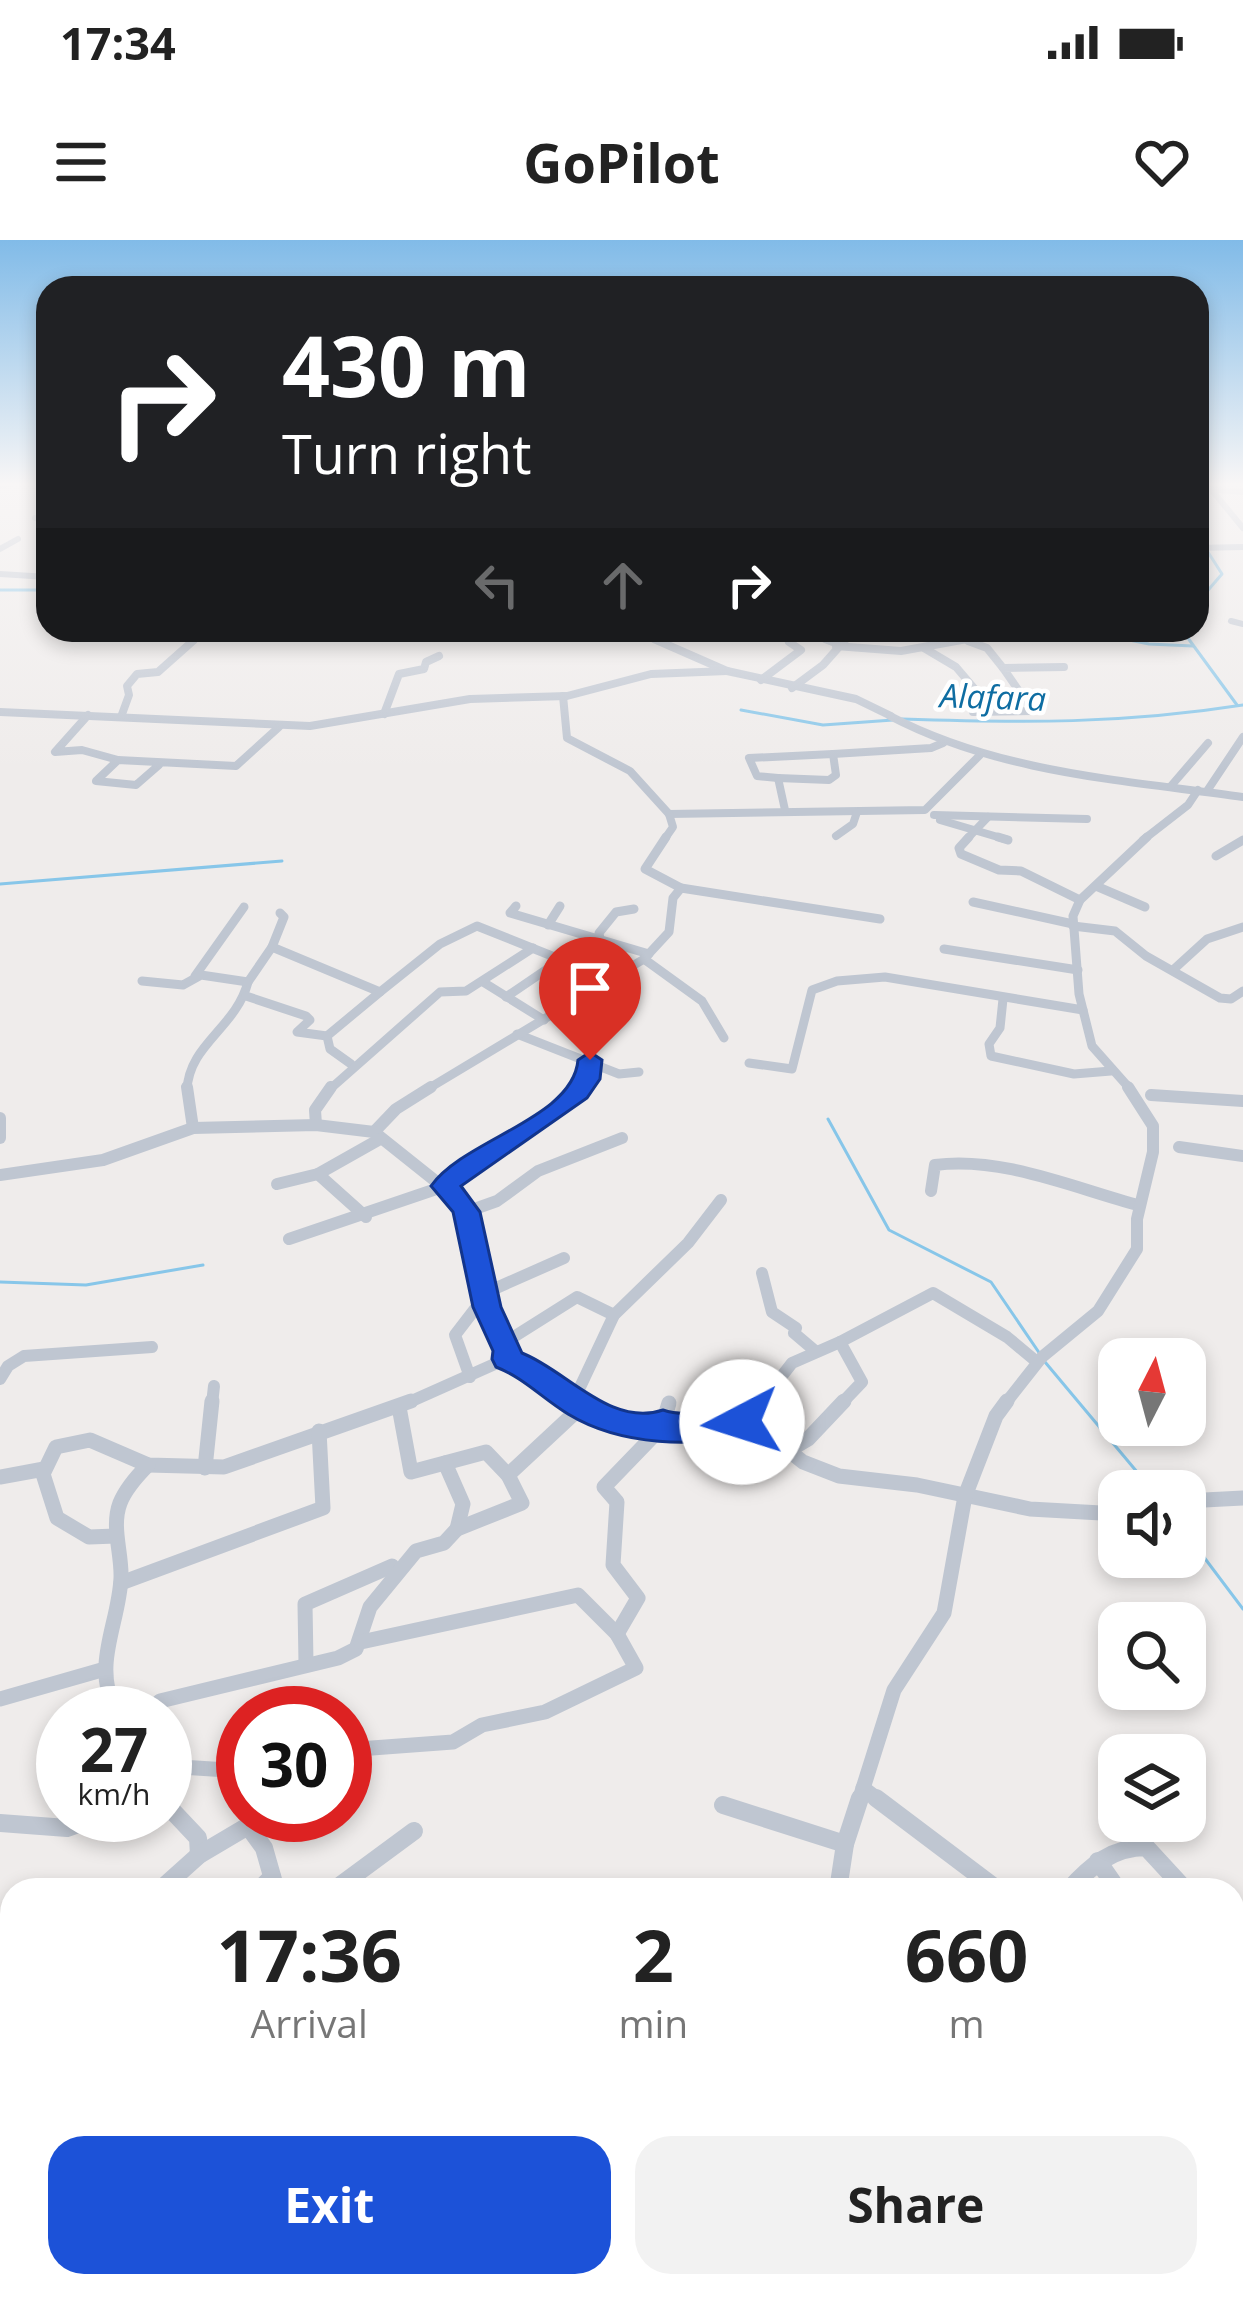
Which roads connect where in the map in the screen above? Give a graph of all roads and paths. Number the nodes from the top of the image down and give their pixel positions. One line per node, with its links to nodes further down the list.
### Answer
1 (1231, 621): 2 (street)
2 (1243, 623)
3 (192, 642): 24 (street)
4 (662, 642): 15 (street)
5 (789, 642): 16 (street)
6 (830, 642): 10 (street)
7 (841, 642): 10 (street)
8 (956, 642): 11 (street)
9 (971, 642): 14 (street)
10 (837, 645): 11 (street); 18 (street)
11 (924, 648): 14 (street)
12 (440, 656): 22 (street)
13 (1064, 667): 14 (street)
14 (1003, 668)
15 (728, 671): 16 (street); 19 (street)
16 (761, 680): 18 (street)
17 (852, 684): 20 (street)
18 (792, 688): 20 (street)
19 (563, 696): 22 (street); 40 (street)
20 (841, 697): 27 (street)
21 (0, 712): 23 (street)
22 (383, 714): 25 (street)
23 (88, 715): 24 (street); 31 (street)
24 (121, 717): 25 (street)
25 (280, 726): 32 (street)
26 (1243, 736): 35 (street)
27 (943, 742): 29 (street); 30 (street)
28 (1208, 743): 34 (street)
29 (833, 754): 33 (street); 33 (street)
30 (980, 755): 34 (street); 39 (street)
31 (118, 760): 32 (street); 32 (street)
32 (159, 766)
33 (778, 778): 37 (street)
34 (1172, 786): 35 (street)
35 (1202, 791): 36 (street); 48 (street)
36 (1243, 797)
37 (785, 809): 38 (street); 40 (street)
38 (857, 812): 39 (street); 44 (street)
39 (931, 812): 41 (street); 43 (street)
40 (669, 814): 49 (street)
41 (988, 817): 42 (street); 43 (street)
42 (1088, 818)
43 (980, 829): 45 (street); 50 (street)
44 (836, 836)
45 (1008, 840)
46 (1243, 840): 47 (street)
47 (1216, 856)
48 (1096, 886): 50 (street); 55 (street)
49 (681, 888): 58 (street); 66 (street)
50 (1080, 901): 60 (street)
51 (973, 902): 60 (street)
52 (560, 906): 59 (street)
53 (244, 907): 70 (street)
54 (516, 907): 59 (street)
55 (1145, 907)
56 (634, 910): 62 (street)
57 (280, 913): 63 (street)
58 (880, 920)
59 (548, 925): 62 (street)
60 (1073, 925): 68 (street); 69 (street)
61 (1243, 927): 69 (street)
62 (600, 939): 66 (street)
63 (272, 947): 72 (street); 76 (street)
64 (533, 948): 67 (street); 73 (street); 76 (street)
65 (944, 949): 68 (street)
66 (646, 956): 74 (street); 84 (street)
67 (559, 961): 74 (street); 78 (street)
68 (1078, 970): 80 (street)
69 (1173, 970): 75 (street)
70 (195, 976): 71 (street); 72 (street)
71 (142, 982)
72 (248, 982): 77 (street)
73 (482, 982): 78 (street); 87 (street)
74 (599, 984): 81 (street)
75 (1243, 991)
76 (380, 992): 83 (street)
77 (246, 996): 83 (street); 94 (street)
78 (506, 997): 81 (street)
79 (1003, 999): 80 (street); 86 (street); 88 (street)
80 (1083, 1010): 88 (street)
81 (544, 1019): 82 (street)
82 (518, 1034): 85 (street); 95 (street)
83 (327, 1036): 87 (street)
84 (724, 1038)
85 (590, 1060): 89 (street); 103 (street)
86 (749, 1063)
87 (351, 1064): 93 (street)
88 (1111, 1071): 106 (street)
89 (639, 1072)
90 (1151, 1095): 91 (street)
91 (1243, 1101)
92 (0, 1118): 96 (street)
93 (316, 1125): 94 (street); 95 (street)
94 (193, 1128): 100 (street)
95 (377, 1135): 101 (street); 103 (street)
96 (0, 1138)
97 (622, 1138): 107 (street)
98 (1179, 1148): 99 (street)
99 (1243, 1156)
100 (0, 1174)
101 (318, 1174): 102 (street); 108 (street)
102 (277, 1184)
103 (444, 1186): 107 (street); 108 (street)
104 (931, 1191): 106 (street)
105 (721, 1200): 113 (street)
106 (1138, 1205): 118 (street)
107 (466, 1212): 112 (street)
108 (366, 1217): 109 (street)
109 (289, 1239)
110 (564, 1258): 112 (street)
111 (762, 1273): 116 (street)
112 (485, 1295): 117 (street); 119 (street)
113 (614, 1315): 117 (street); 122 (street)
114 (840, 1342): 116 (street); 118 (street); 128 (street)
115 (152, 1347): 120 (street)
116 (814, 1350): 125 (street)
117 (505, 1351): 119 (street); 122 (street)
118 (1037, 1361): 135 (street)
119 (470, 1376): 124 (street)
120 (0, 1379)
121 (214, 1386): 131 (street)
122 (577, 1403): 126 (street); 133 (street)
123 (668, 1403): 126 (street)
124 (400, 1407): 127 (street); 129 (street)
125 (749, 1419): 126 (street); 128 (street)
126 (661, 1426): 143 (street)
127 (319, 1431): 131 (street); 142 (street)
128 (791, 1449): 135 (street)
129 (445, 1463): 133 (street); 139 (street)
130 (148, 1465): 131 (street); 132 (street); 140 (street)
131 (205, 1468)
132 (44, 1469): 134 (street); 140 (street)
133 (508, 1475): 139 (street)
134 (0, 1477)
135 (965, 1496): 138 (street); 151 (street)
136 (1243, 1498): 137 (street)
137 (1206, 1500)
138 (1098, 1513)
139 (457, 1528): 144 (street)
140 (116, 1536): 142 (street)
141 (392, 1566): 145 (street)
142 (121, 1583): 146 (street)
143 (617, 1634): 144 (street); 150 (street)
144 (362, 1642): 145 (street)
145 (306, 1663): 148 (street)
146 (105, 1669): 147 (street); 149 (street)
147 (107, 1686)
148 (192, 1693)
149 (0, 1700)
150 (372, 1748)
151 (863, 1788): 157 (street); 164 (street)
152 (722, 1805): 157 (street)
153 (0, 1823): 154 (street)
154 (36, 1826)
155 (192, 1832): 158 (street)
156 (414, 1832): 162 (street)
157 (845, 1844): 163 (street)
158 (200, 1855): 160 (street); 161 (street)
159 (1098, 1861): 165 (street); 166 (street); 167 (street)
160 (174, 1878)
161 (268, 1878)
162 (351, 1878)
163 (840, 1878)
164 (982, 1878)
165 (1082, 1878)
166 (1110, 1878)
167 (1175, 1878)

